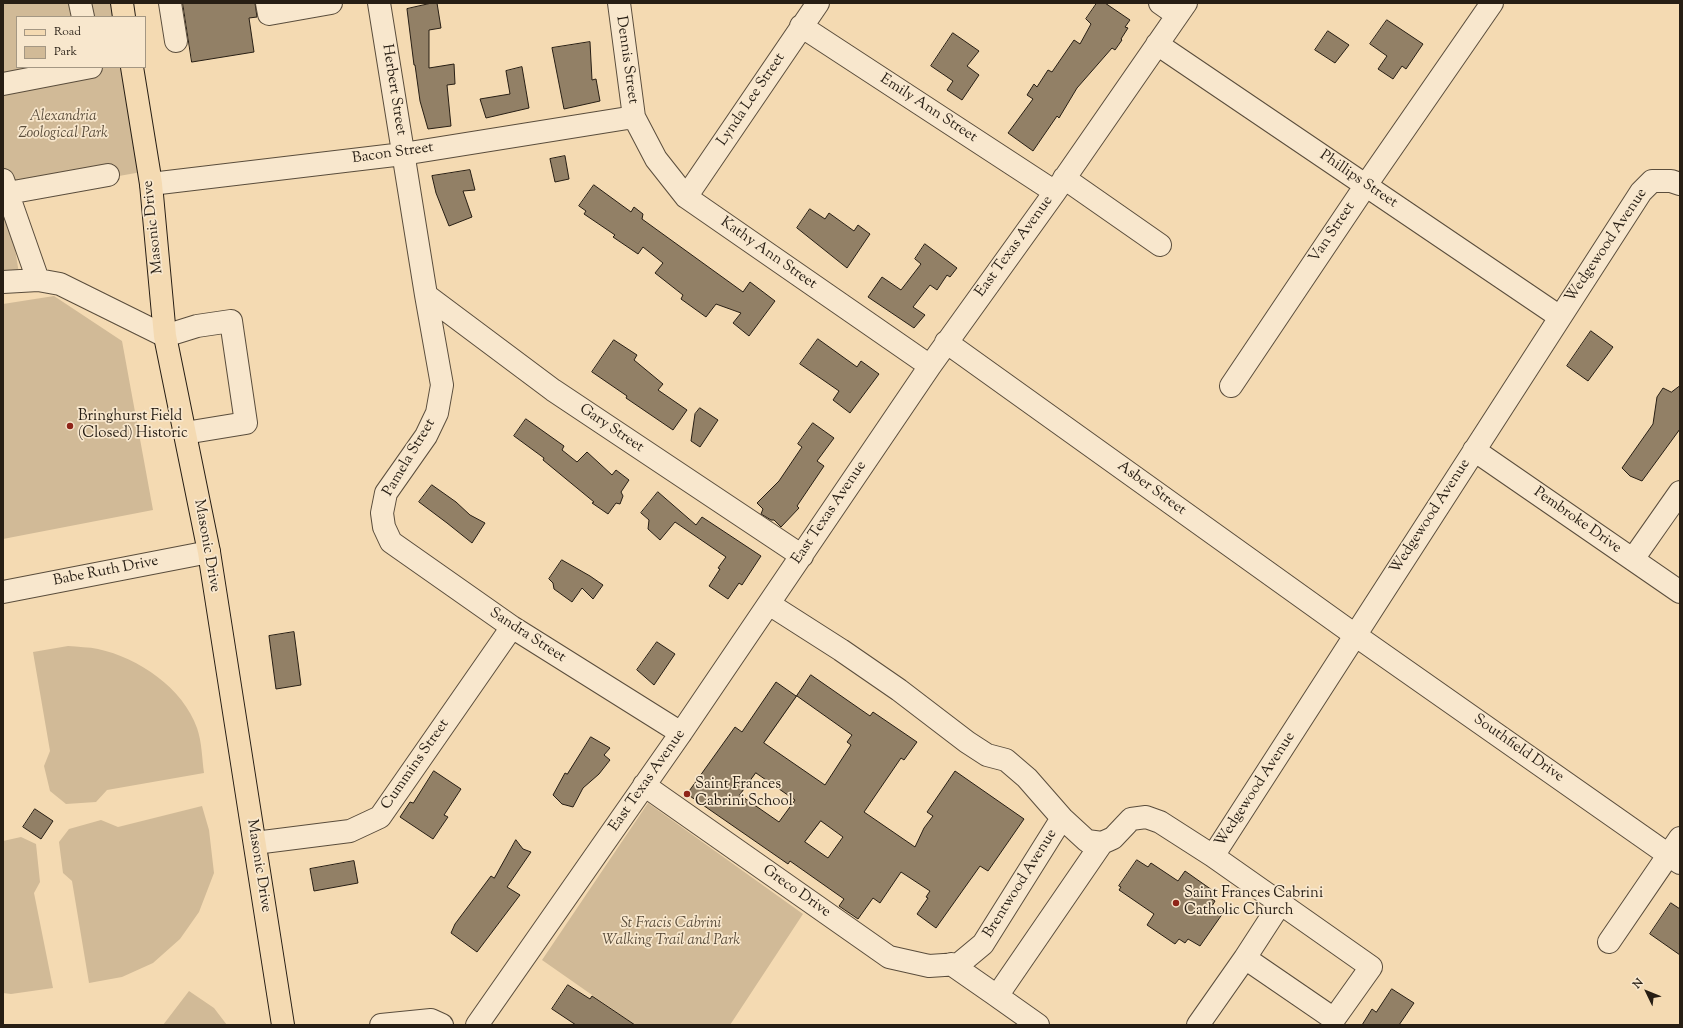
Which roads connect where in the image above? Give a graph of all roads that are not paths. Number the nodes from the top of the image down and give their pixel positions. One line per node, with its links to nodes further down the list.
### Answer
1 (80, 3): 11 (street)
2 (122, 3): 12 (main road)
3 (170, 3): 14 (street)
4 (267, 3): 5 (street)
5 (331, 3)
6 (379, 3): 20 (street, Herbert Street)
7 (618, 3): 19 (street, Dennis Street)
8 (818, 3): 13 (street, Lynda Lee Street)
9 (1492, 3): 25 (street, Van Street)
10 (1174, 7): 15 (street, East Texas Avenue)
11 (83, 16)
12 (124, 16)
13 (802, 26): 24 (street, Emily Ann Street); 27 (street, Lynda Lee Street)
14 (176, 41)
15 (1157, 44): 24 (street, East Texas Avenue); 25 (street, Phillips Street)
16 (86, 68): 18 (street)
17 (132, 68): 22 (main road, Masonic Drive)
18 (3, 84)
19 (634, 116): 20 (street, Bacon Street); 27 (street, Kathy Ann Street)
20 (403, 154): 22 (street, Bacon Street); 32 (street, Herbert Street)
21 (108, 175): 26 (street)
22 (150, 184): 34 (main road, Masonic Drive)
23 (1680, 184): 33 (street, Wedgewood Avenue)
24 (1059, 185): 29 (street); 35 (street, East Texas Avenue)
25 (1366, 185): 33 (street, Phillips Street); 37 (street, Van Street)
26 (6, 187): 28 (street)
27 (686, 197): 36 (street, Kathy Ann Street)
28 (11, 223): 30 (street)
29 (1160, 245)
30 (38, 280): 31 (street); 34 (street)
31 (3, 282)
32 (426, 295): 41 (street, Pamela Street); 43 (street, Gary Street)
33 (1560, 317): 39 (street, Wedgewood Avenue)
34 (165, 336): 38 (main road, Masonic Drive); 38 (street)
35 (946, 342): 36 (street, East Texas Avenue); 49 (street, Asber Street)
36 (930, 366): 43 (street, East Texas Avenue)
37 (1231, 386)
38 (185, 433): 42 (main road, Masonic Drive)
39 (1474, 450): 44 (street, Pembroke Drive); 49 (street, Wedgewood Avenue)
40 (1680, 492): 44 (street)
41 (384, 527): 48 (street, Sandra Street)
42 (209, 552): 45 (street, Babe Ruth Drive); 53 (main road, Masonic Drive)
43 (802, 556): 47 (street, East Texas Avenue)
44 (1633, 559): 46 (street, Pembroke Drive)
45 (3, 592)
46 (1680, 592)
47 (769, 604): 50 (street, East Texas Avenue); 52 (street)
48 (512, 627): 50 (street, Sandra Street); 53 (street, Cummins Street)
49 (1355, 635): 55 (street, Southfield Drive); 56 (street, Wedgewood Avenue)
50 (681, 733): 51 (street, East Texas Avenue)
51 (644, 786): 60 (street, Greco Drive); 65 (street, East Texas Avenue)
52 (1062, 818): 54 (street); 60 (street, Brentwood Avenue)
53 (255, 843): 62 (main road, Masonic Drive)
54 (1102, 843): 56 (street); 61 (street)
55 (1676, 852): 58 (street)
56 (1213, 856): 57 (street)
57 (1280, 904): 59 (street); 59 (street)
58 (1609, 942)
59 (1245, 958): 67 (street)
60 (955, 964): 61 (street)
61 (996, 996): 66 (street)
62 (283, 1025)
63 (381, 1025): 64 (street)
64 (442, 1025)
65 (478, 1025)
66 (1038, 1025)
67 (1198, 1025)

